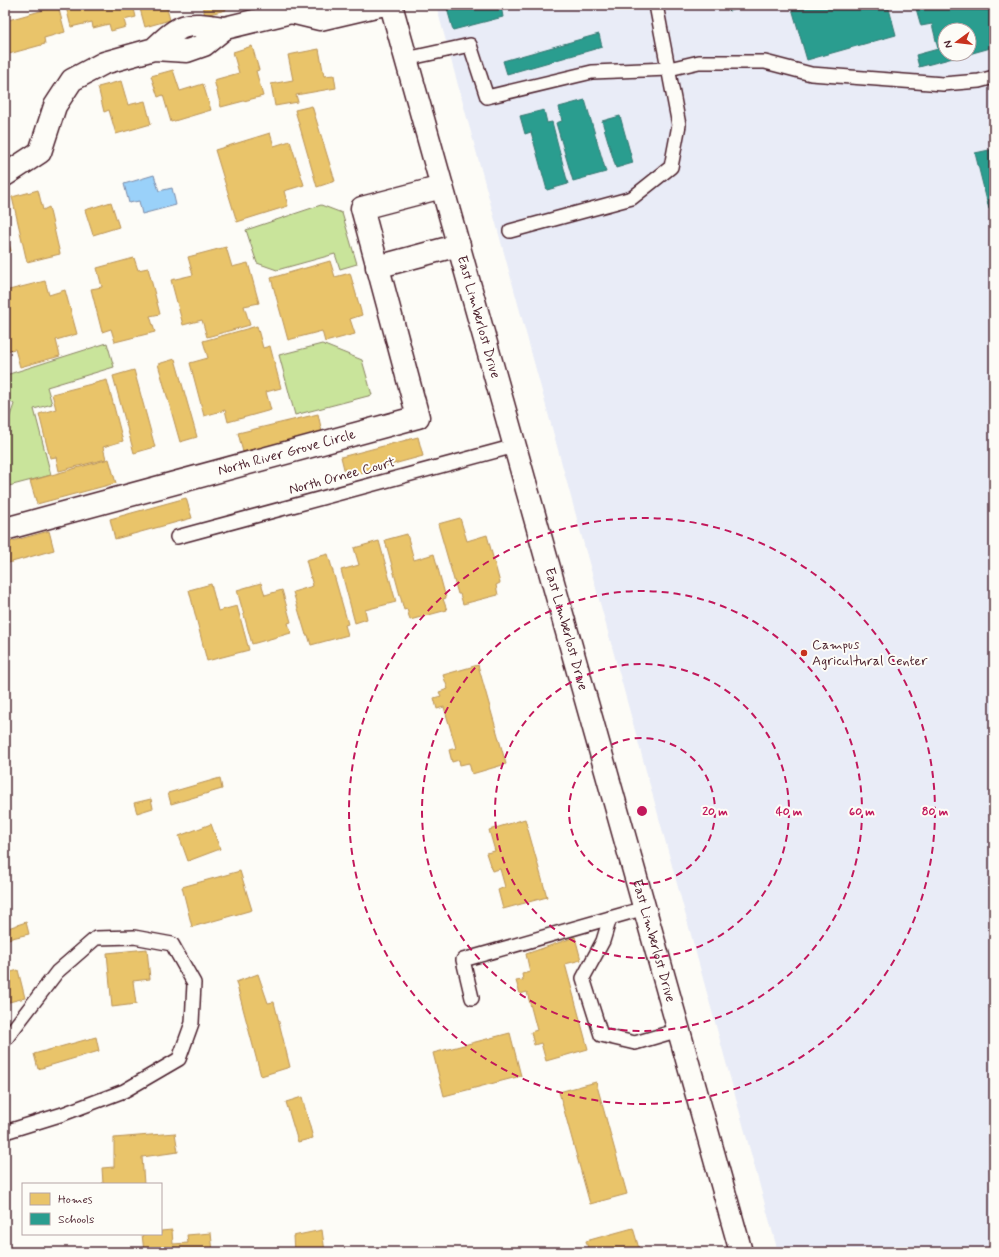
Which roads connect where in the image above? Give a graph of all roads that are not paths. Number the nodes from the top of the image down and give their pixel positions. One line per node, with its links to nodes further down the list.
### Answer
1 (380, 5): 4 (street)
2 (391, 5): 5 (street, East Limberlost Drive)
3 (656, 5): 6 (lane)
4 (294, 8): 8 (street)
5 (406, 59): 6 (lane); 9 (street, East Limberlost Drive)
6 (669, 69): 7 (lane); 10 (lane)
7 (994, 77)
8 (5, 175)
9 (442, 186): 11 (street, East Limberlost Drive); 12 (street, North River Grove Circle)
10 (510, 231)
11 (459, 245): 12 (street); 13 (street, East Limberlost Drive)
12 (377, 267): 14 (street, North River Grove Circle)
13 (515, 446): 15 (lane, North Ornee Court); 16 (street, East Limberlost Drive)
14 (5, 529)
15 (177, 537)
16 (645, 908): 17 (lane); 19 (street, East Limberlost Drive)
17 (610, 918): 18 (lane); 19 (lane)
18 (472, 998)
19 (679, 1030): 22 (street, East Limberlost Drive)
20 (5, 1040): 21 (lane)
21 (5, 1132)
22 (741, 1252)

